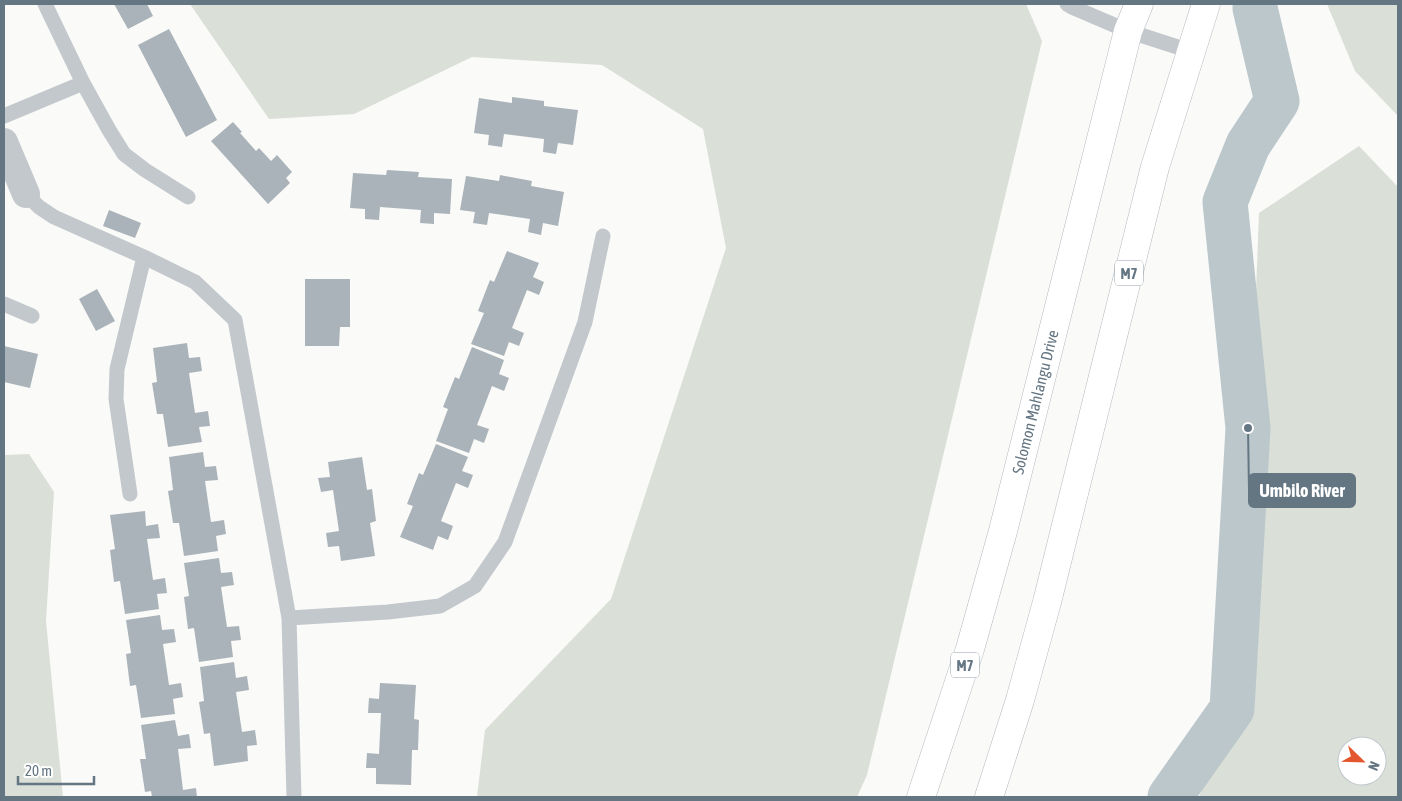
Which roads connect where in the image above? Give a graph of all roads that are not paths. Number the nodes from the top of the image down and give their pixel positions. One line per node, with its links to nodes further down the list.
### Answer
1 (45, 4): 7 (lane)
2 (1067, 4): 5 (lane)
3 (1138, 4): 5 (highway, Solomon Mahlangu Drive / M7)
4 (1206, 4): 6 (highway, M7)
5 (1128, 31): 6 (lane); 19 (highway, Solomon Mahlangu Drive / M7)
6 (1190, 51): 20 (highway, M7)
7 (83, 83): 8 (lane); 11 (lane)
8 (4, 116)
9 (4, 142): 10 (street)
10 (26, 194): 13 (lane)
11 (188, 197)
12 (603, 236): 17 (lane)
13 (144, 257): 16 (lane); 17 (lane)
14 (4, 304): 15 (lane)
15 (32, 316)
16 (130, 494)
17 (289, 618): 18 (lane)
18 (294, 797)
19 (921, 797)
20 (989, 797)

